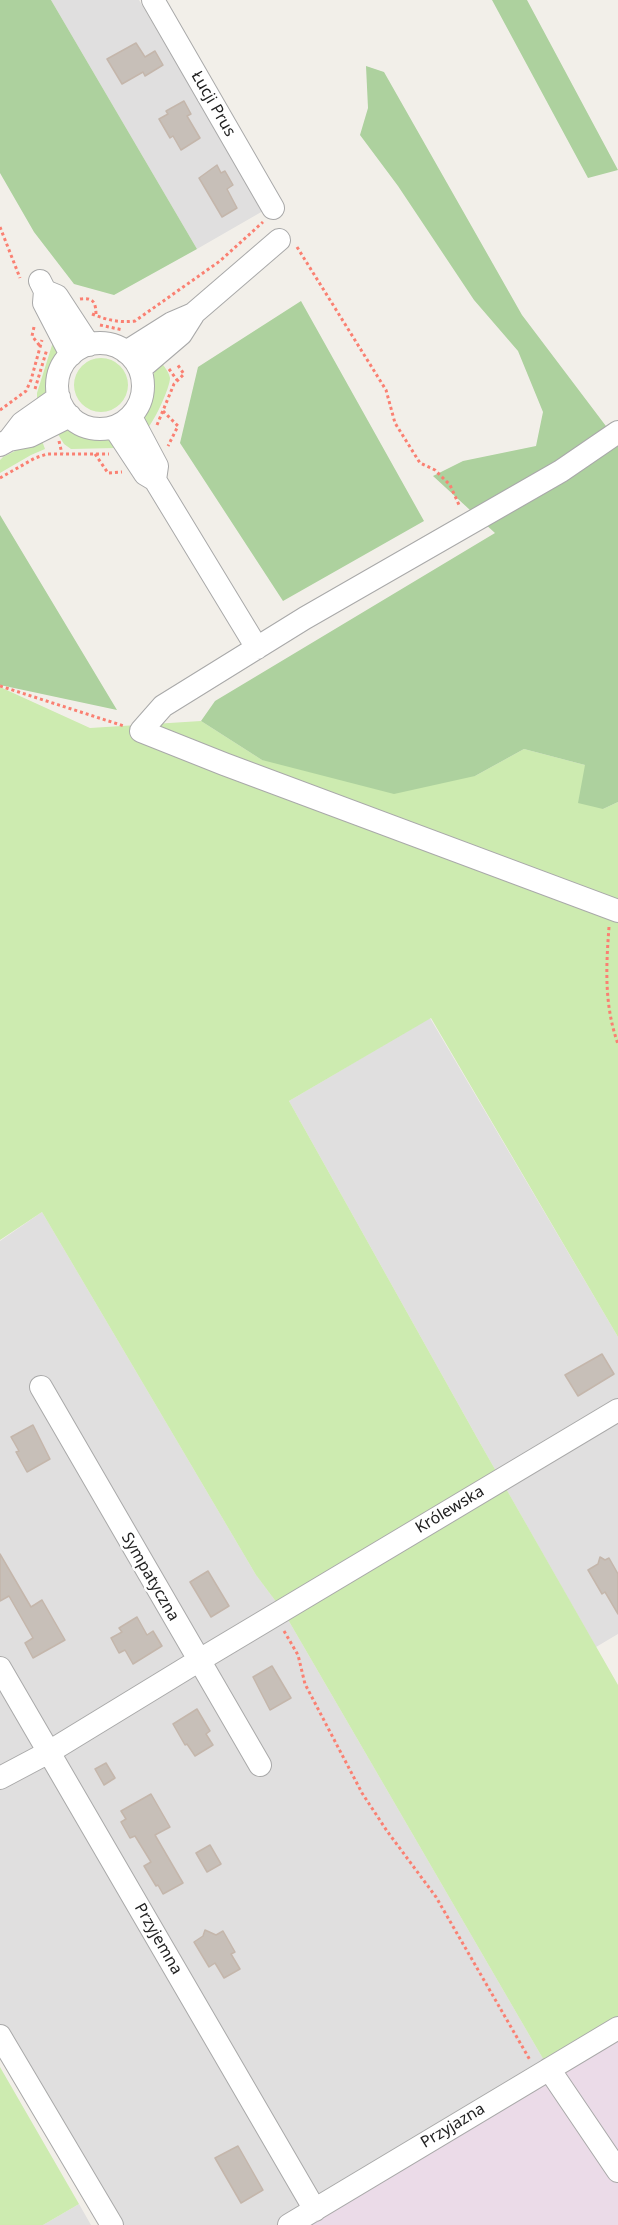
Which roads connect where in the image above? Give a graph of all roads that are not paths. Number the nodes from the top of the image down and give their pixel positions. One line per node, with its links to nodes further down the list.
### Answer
1 (153, 0): 2 (street, Łucji Prus)
2 (270, 214)
3 (286, 241): 6 (street)
4 (35, 284): 5 (street)
5 (85, 341): 6 (street); 7 (street)
6 (131, 350): 8 (street)
7 (64, 406): 8 (street); 10 (street)
8 (122, 422): 11 (street)
9 (618, 432): 11 (street)
10 (4, 442)
11 (257, 648): 12 (street)
12 (614, 910)
13 (41, 1387): 15 (street, Sympatyczna)
14 (618, 1410): 15 (street, Królewska)
15 (198, 1660): 17 (street, Królewska); 18 (street, Sympatyczna)
16 (0, 1668): 17 (street, Przyjemna)
17 (49, 1752): 19 (street); 24 (street, Przyjemna)
18 (260, 1765)
19 (0, 1778)
20 (618, 2028): 22 (street, Przyjazna)
21 (0, 2036): 25 (street)
22 (543, 2072): 23 (street); 24 (street, Przyjazna)
23 (618, 2171)
24 (315, 2210): 26 (street, Przyjazna)
25 (112, 2225)
26 (289, 2225)

